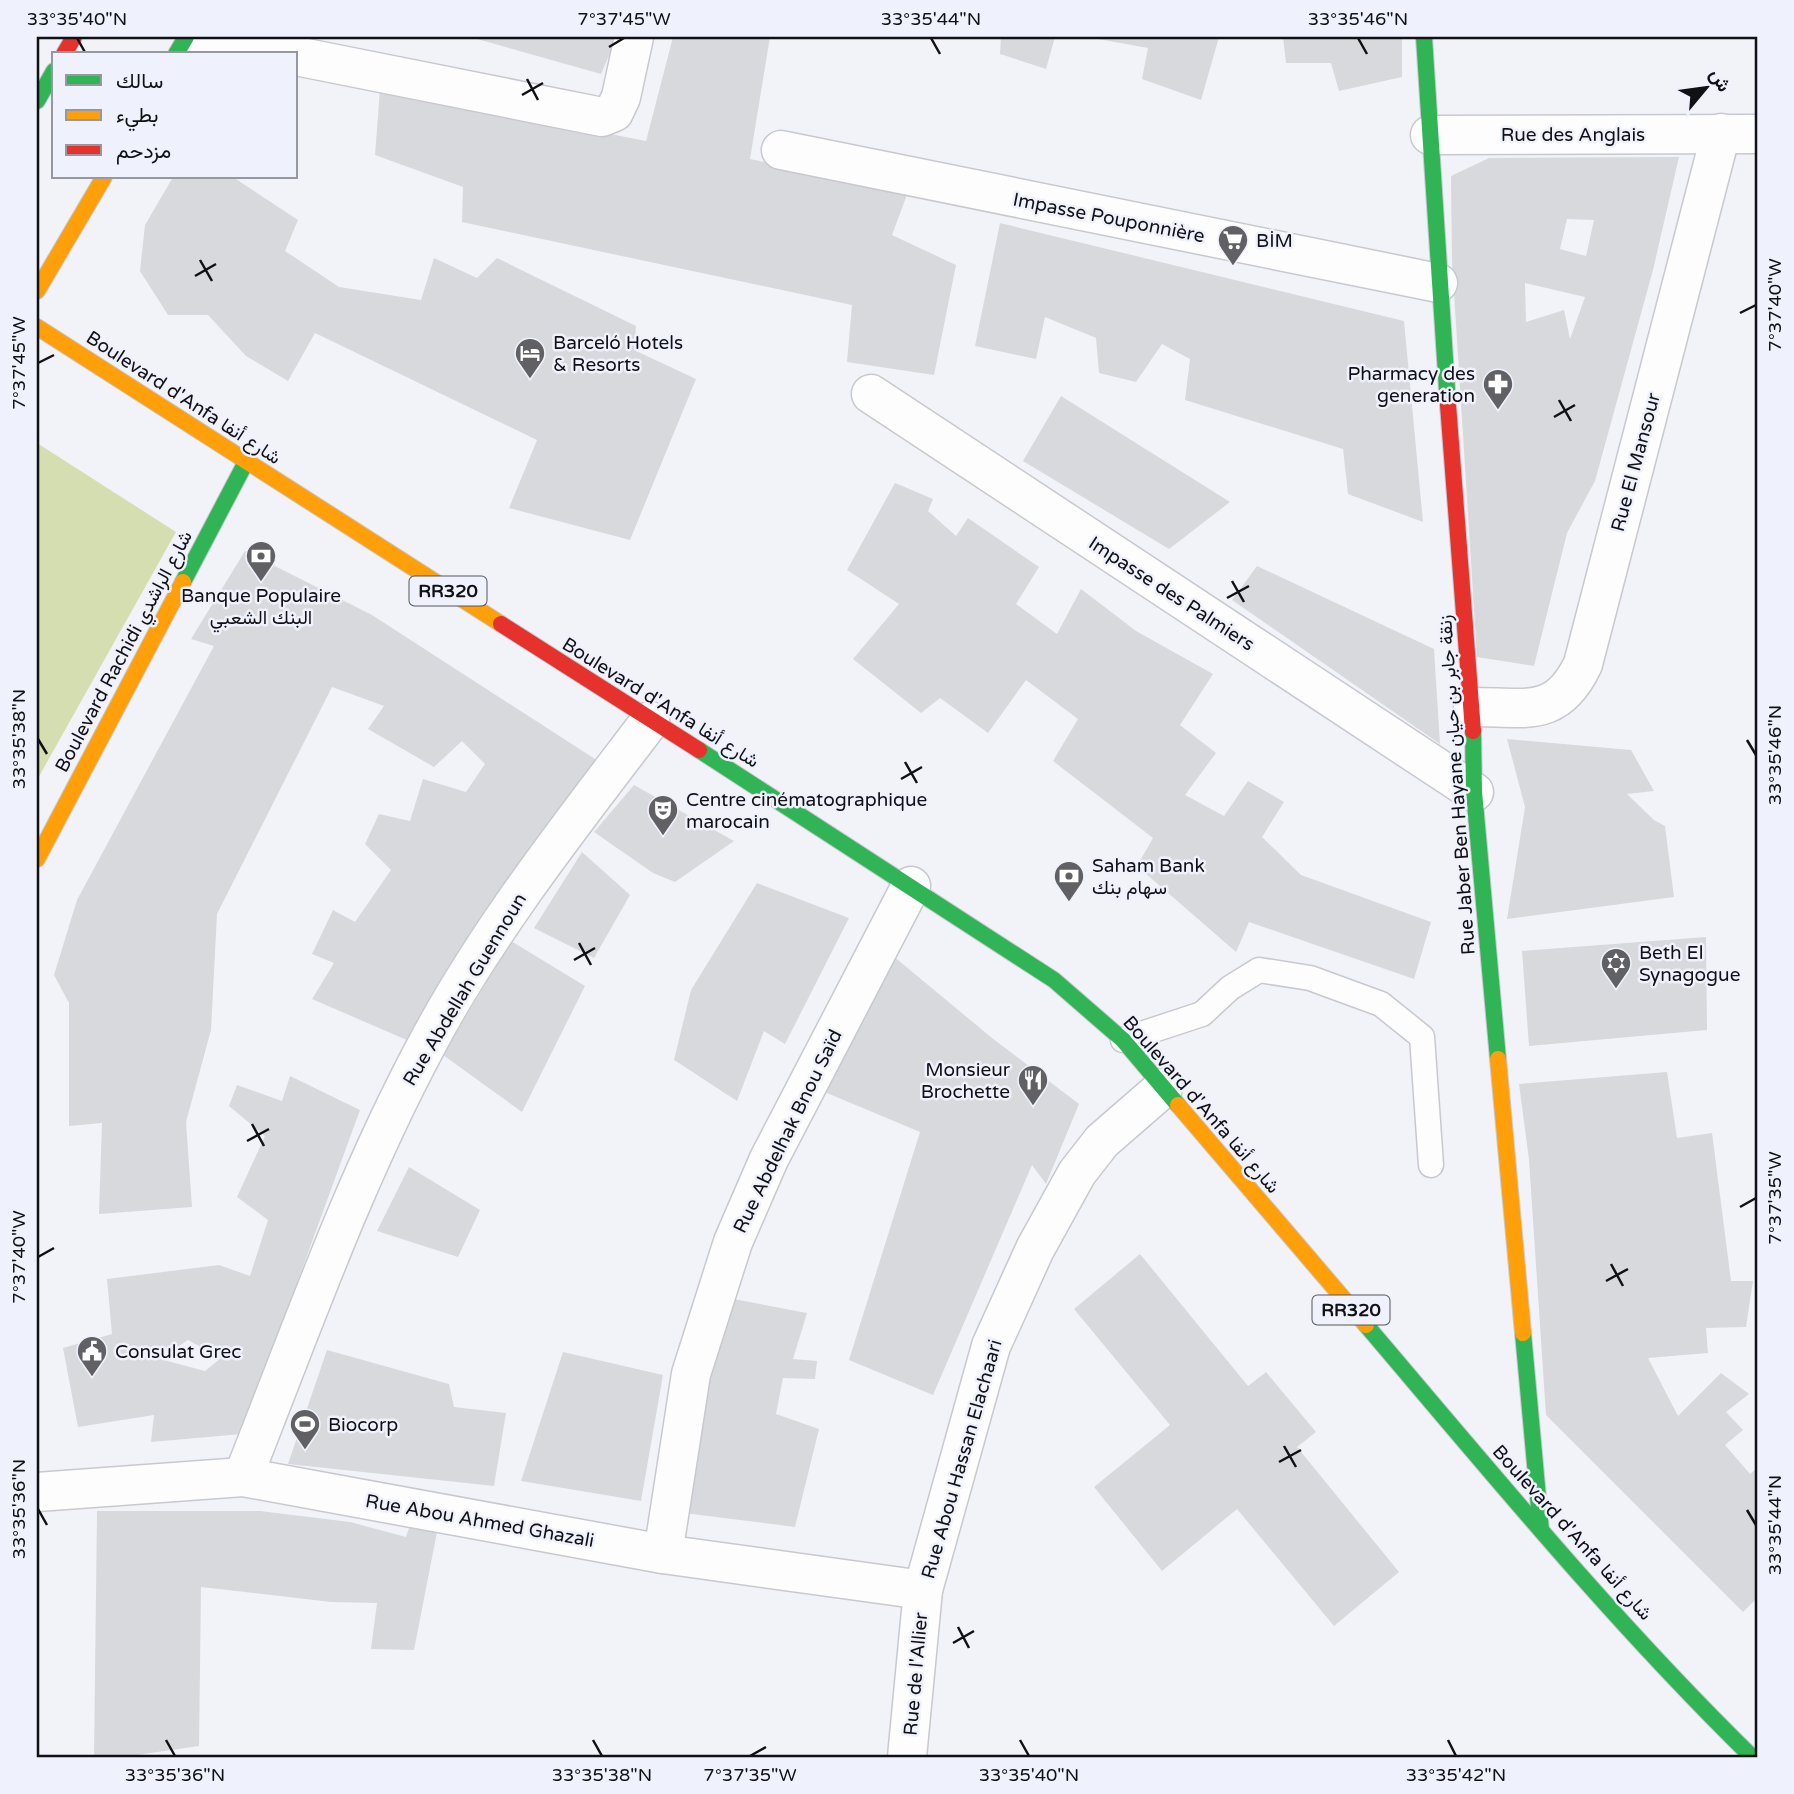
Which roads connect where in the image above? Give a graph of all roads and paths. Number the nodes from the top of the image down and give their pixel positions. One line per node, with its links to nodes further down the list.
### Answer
1 (197, 37): 4 (street)
2 (634, 37): 5 (street)
3 (1424, 37): 9 (main road, Rue Jaber Ben Hayane زنقة جابر بن حيان)
4 (276, 52)
5 (298, 56)
6 (52, 75): 7 (main road)
7 (37, 102)
8 (1739, 133): 9 (street, Rue des Anglais); 17 (street, Rue El Mansour)
9 (1430, 135): 12 (main road, Rue Jaber Ben Hayane زنقة جابر بن حيان)
10 (781, 150): 12 (street, Impasse Pouponnière)
11 (103, 178): 13 (main road)
12 (1438, 283): 17 (main road, Rue Jaber Ben Hayane زنقة جابر بن حيان)
13 (37, 291)
14 (37, 327): 16 (main road, Boulevard d'Anfa شارع أنفا / RR320)
15 (871, 394): 19 (street, Impasse des Palmiers)
16 (246, 462): 18 (main road, Boulevard d'Anfa شارع أنفا / RR320); 20 (main road, Boulevard Rachidi شارع الراشدي)
17 (1473, 707): 19 (main road, Rue Jaber Ben Hayane زنقة جابر بن حيان)
18 (650, 720): 21 (main road, Boulevard d'Anfa شارع أنفا / RR320); 25 (street, Rue Abdellah Guennoun)
19 (1474, 792): 27 (main road, Rue Jaber Ben Hayane زنقة جابر بن حيان)
20 (37, 859)
21 (911, 886): 22 (main road, Boulevard d'Anfa شارع أنفا / RR320); 28 (street, Rue Abdelhak Bnou Saïd)
22 (1123, 1040): 23 (main road, Boulevard d'Anfa شارع أنفا / RR320); 24 (lane)
23 (1163, 1088): 27 (main road, Boulevard d'Anfa شارع أنفا / RR320); 29 (street, Rue Abou Hassan Elachaari)
24 (1432, 1165)
25 (243, 1477): 26 (street, Rue Abou Ahmed Ghazali); 28 (street, Rue Abou Ahmed Ghazali)
26 (37, 1492)
27 (1541, 1530): 30 (main road, Boulevard d'Anfa شارع أنفا / RR320)
28 (663, 1553): 29 (street, Rue Abou Ahmed Ghazali)
29 (923, 1590): 32 (street, Rue de l'Allier)
30 (1710, 1716): 31 (main road); 33 (main road, Boulevard d'Anfa شارع أنفا / RR320)
31 (1745, 1730)
32 (907, 1757)
33 (1752, 1757)

